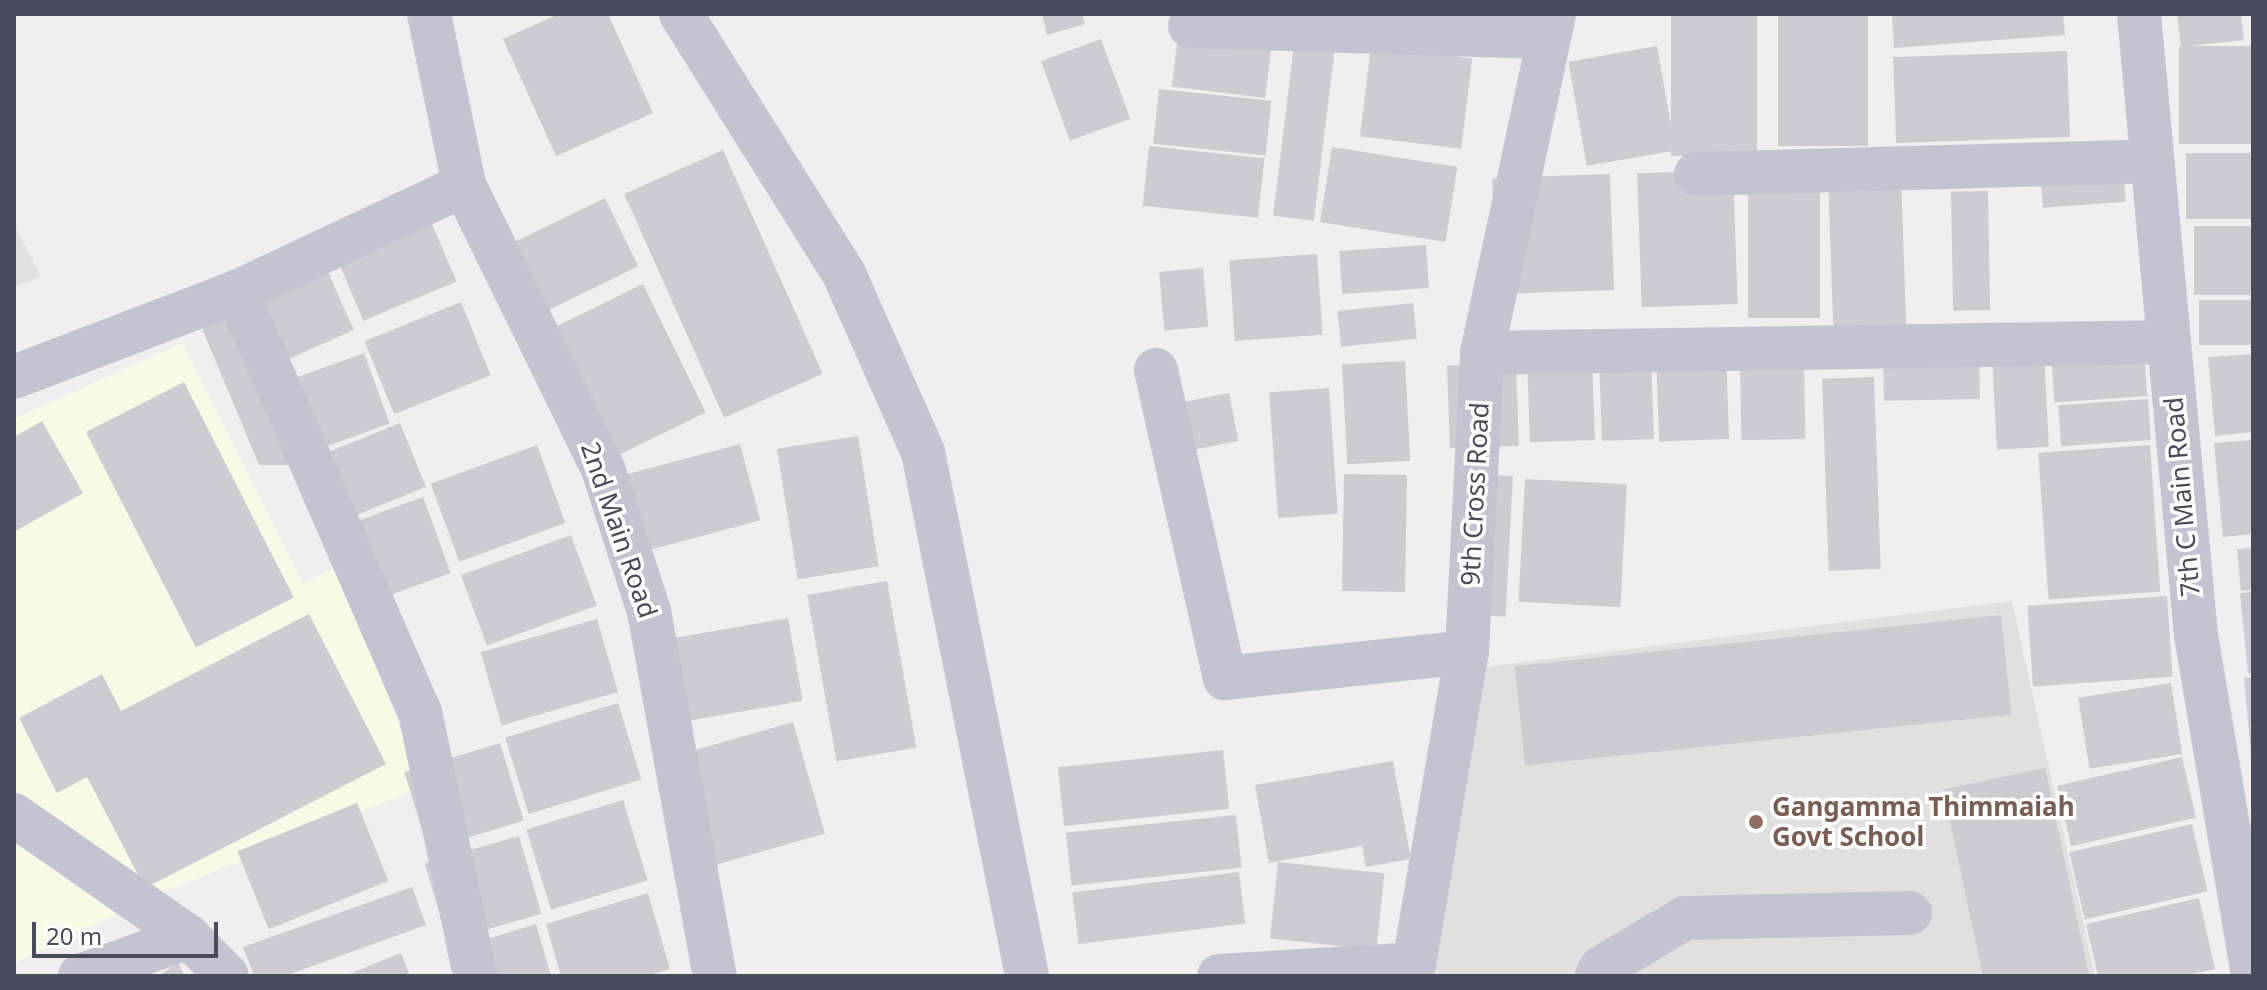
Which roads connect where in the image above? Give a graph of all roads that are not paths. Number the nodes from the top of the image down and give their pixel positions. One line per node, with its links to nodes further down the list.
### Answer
1 (681, 14): 23 (street)
2 (2139, 14): 6 (street, 7th C Main Road)
3 (443, 18): 8 (street, 2nd Main Road)
4 (1551, 25): 5 (street); 11 (street, 9th Cross Road)
5 (1190, 26)
6 (2151, 161): 7 (street); 10 (street, 7th C Main Road)
7 (1696, 174)
8 (464, 185): 9 (street); 22 (street, 2nd Main Road)
9 (237, 292): 13 (street); 21 (street)
10 (2168, 342): 11 (street); 26 (street, 7th C Main Road)
11 (1482, 353): 14 (street, 9th Cross Road)
12 (1156, 370): 14 (street)
13 (14, 377)
14 (1467, 652): 18 (street, 9th Cross Road)
15 (14, 815): 17 (street)
16 (1910, 913): 25 (street)
17 (189, 937): 19 (street); 20 (street)
18 (1412, 970): 24 (street)
19 (80, 976)
20 (227, 976)
21 (475, 976)
22 (715, 976)
23 (1027, 976)
24 (1219, 976)
25 (1597, 976)
26 (2253, 976)

